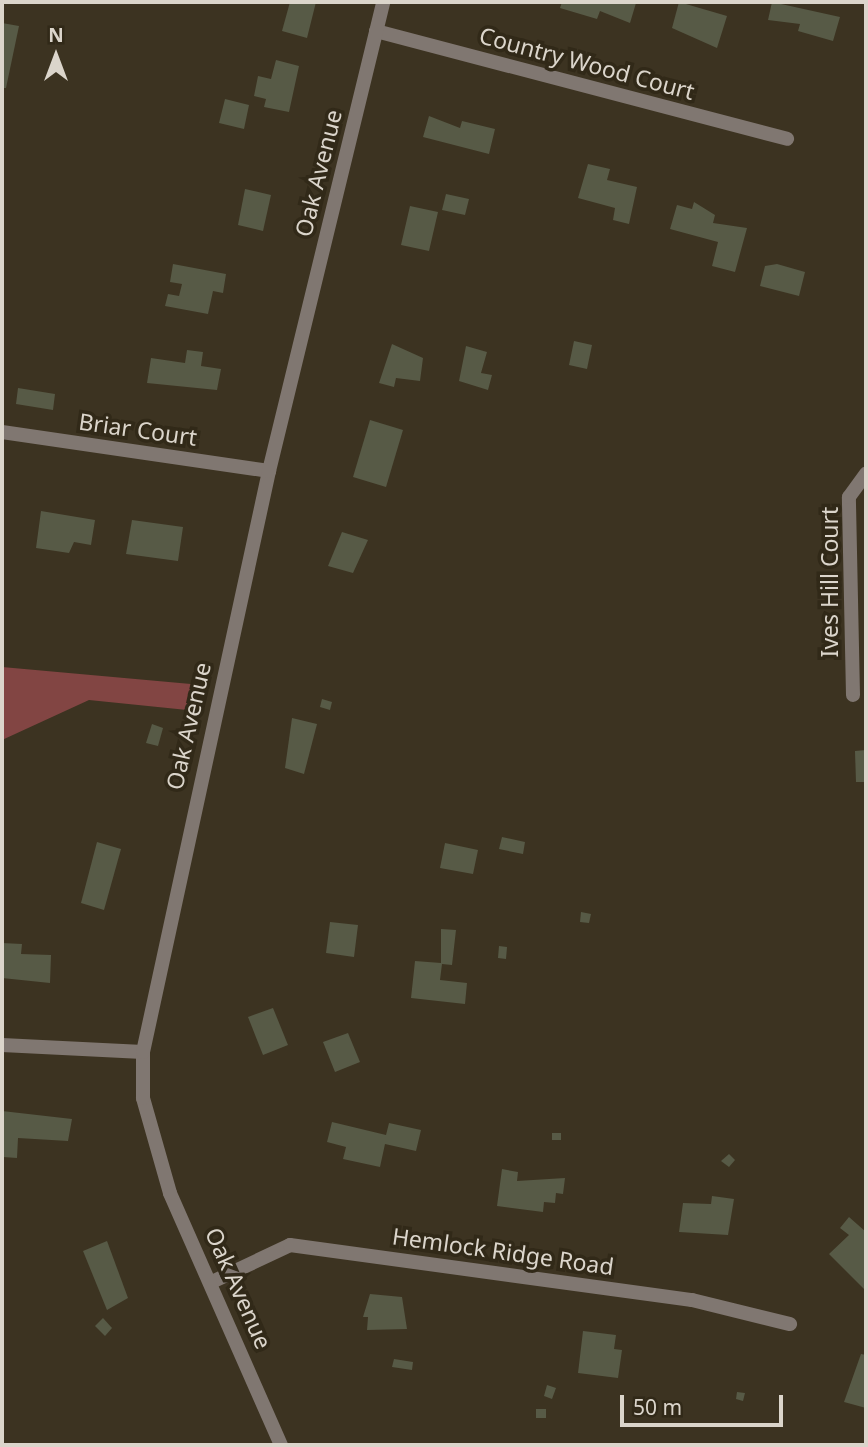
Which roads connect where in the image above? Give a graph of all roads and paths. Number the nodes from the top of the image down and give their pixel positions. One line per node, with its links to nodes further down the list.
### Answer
1 (383, 2): 2 (street, Oak Avenue)
2 (376, 31): 3 (street, Country Wood Court); 5 (street, Oak Avenue)
3 (787, 139)
4 (2, 432): 5 (street, Briar Court)
5 (268, 471): 9 (street, Oak Avenue)
6 (866, 474): 7 (street, Ives Hill Court)
7 (853, 695)
8 (2, 1045): 9 (street)
9 (143, 1052): 10 (street, Oak Avenue)
10 (214, 1281): 11 (street, Hemlock Ridge Road); 12 (street, Oak Avenue)
11 (790, 1324)
12 (281, 1445)

